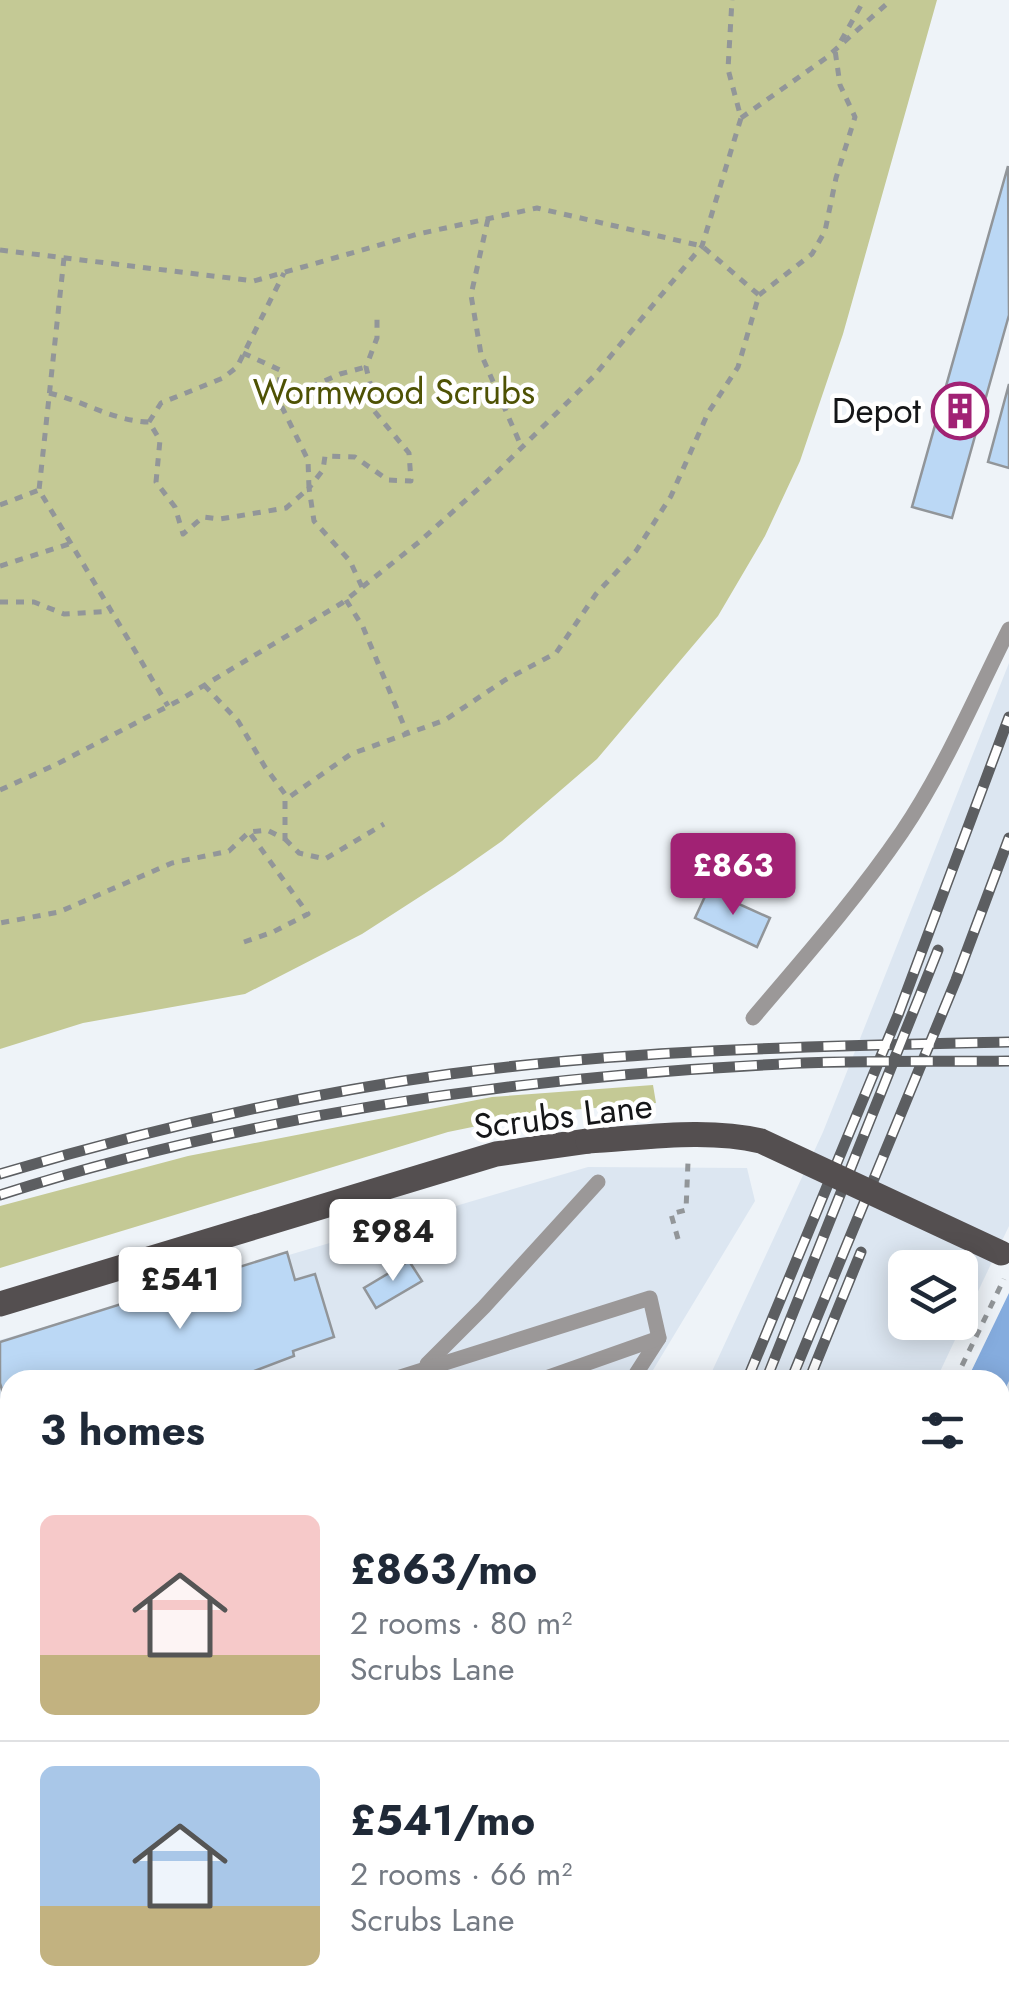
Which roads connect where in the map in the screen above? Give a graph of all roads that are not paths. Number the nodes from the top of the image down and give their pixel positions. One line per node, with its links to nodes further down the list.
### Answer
1 (1009, 629): 2 (lane)
2 (753, 1018)
3 (598, 1182): 7 (lane)
4 (1009, 1258): 5 (main road, Scrubs Lane, bridge)
5 (0, 1304)
6 (659, 1338): 7 (lane); 9 (lane); 10 (lane)
7 (424, 1367): 8 (lane)
8 (416, 1370)
9 (568, 1370)
10 (638, 1370)

